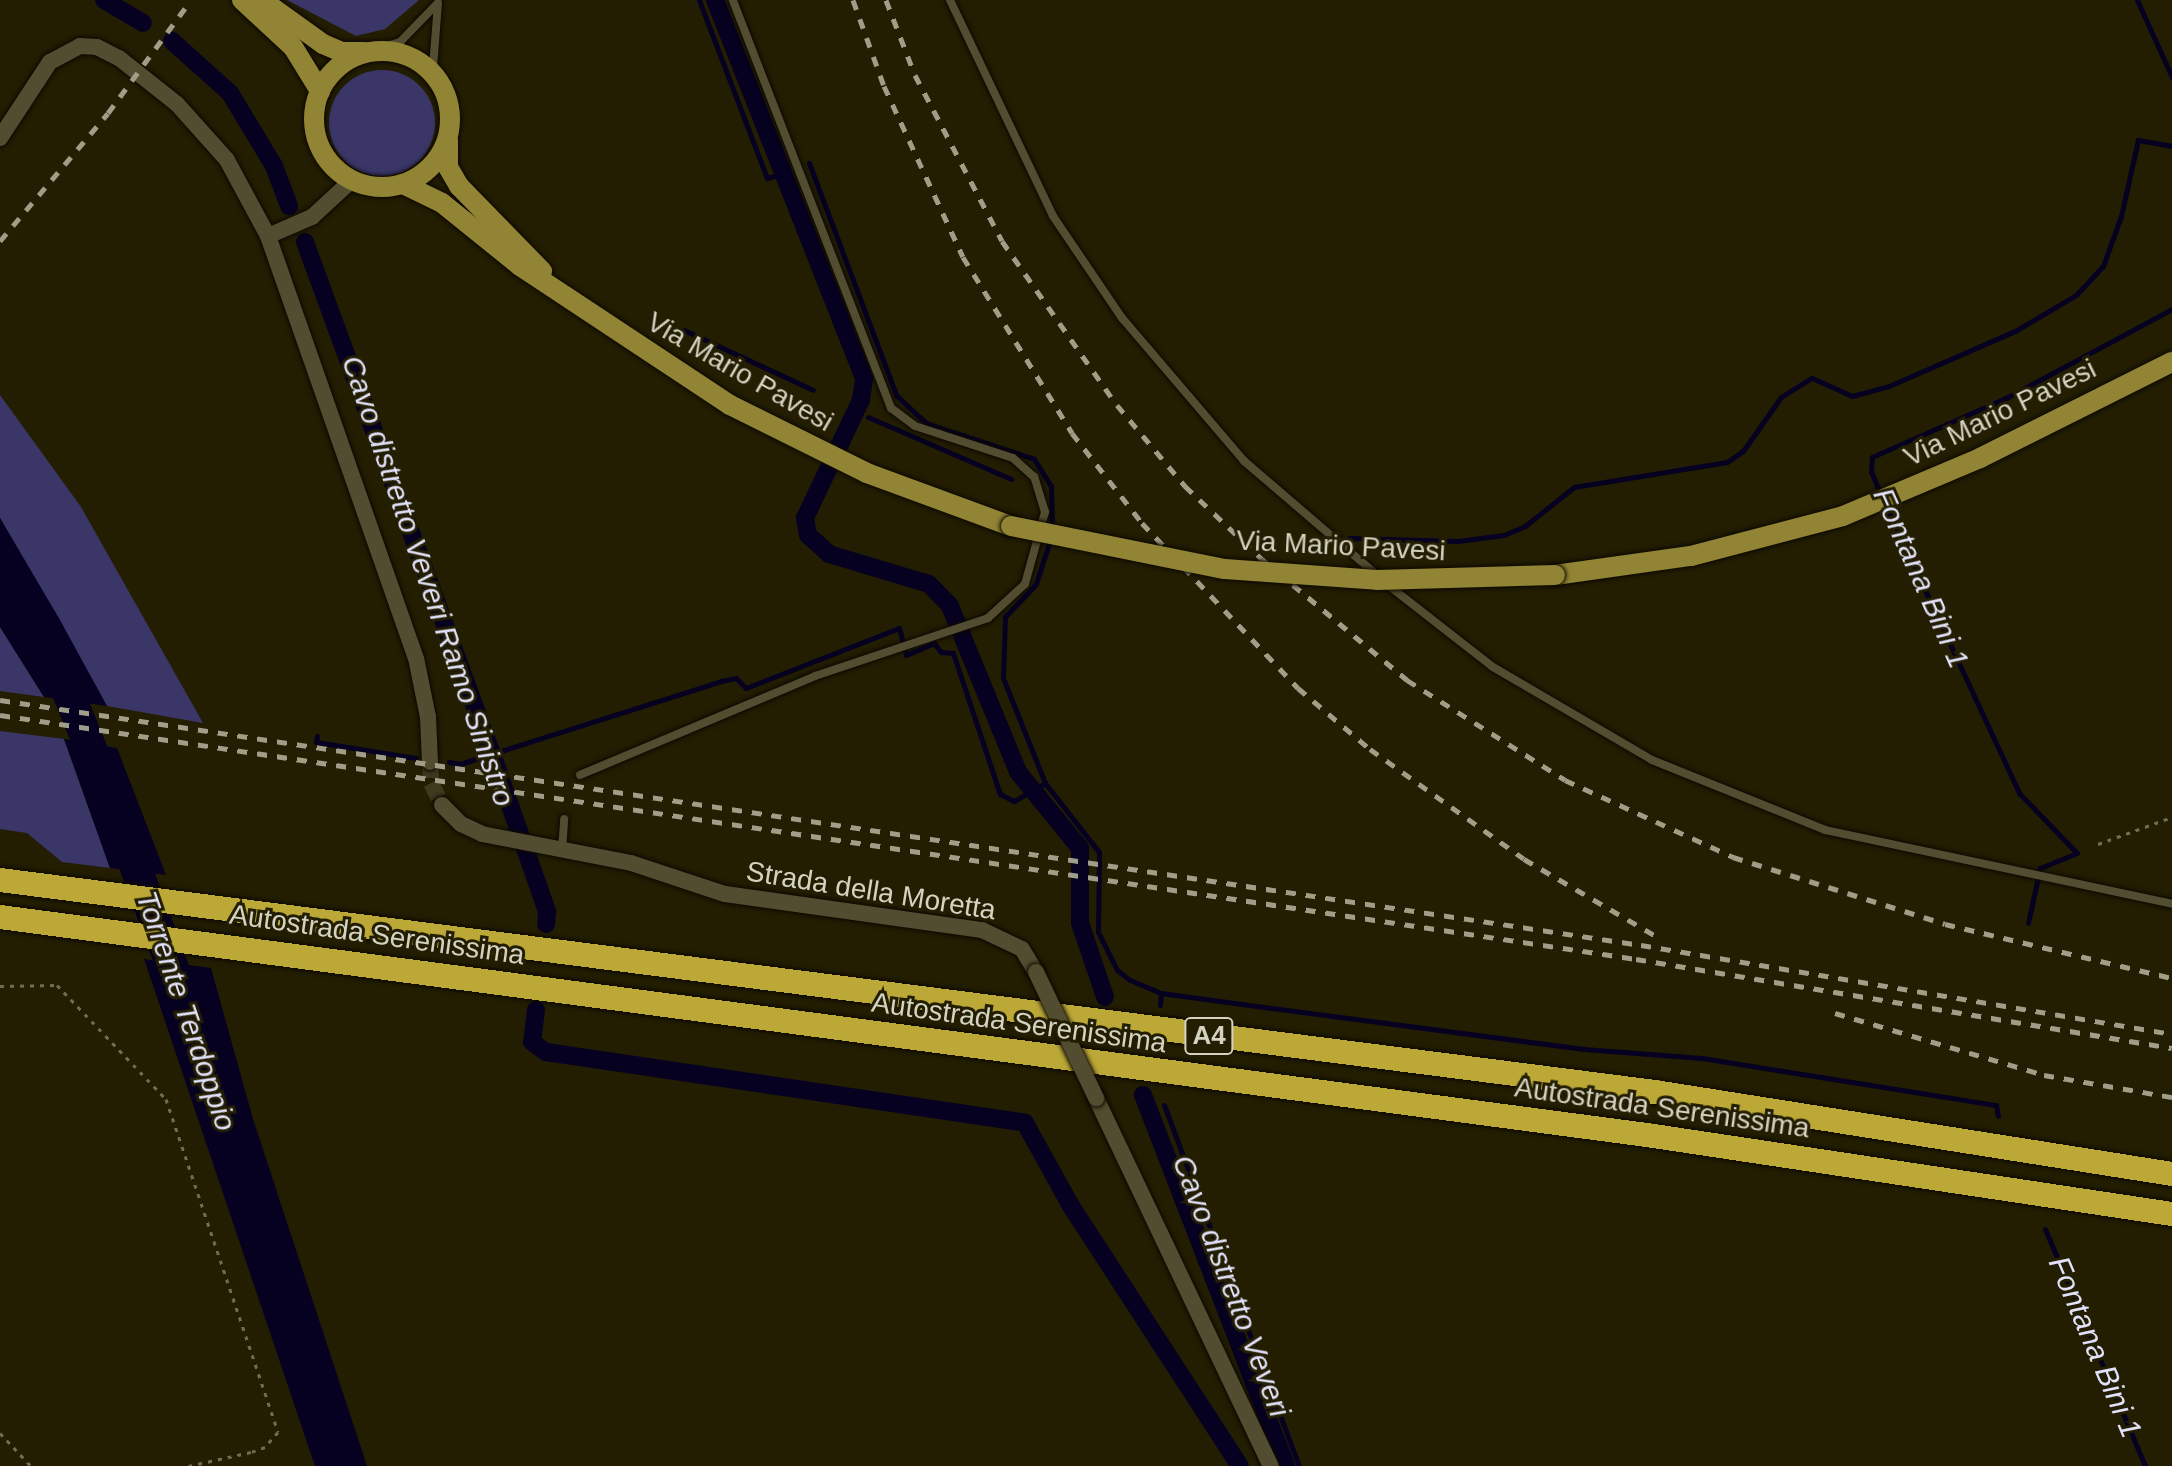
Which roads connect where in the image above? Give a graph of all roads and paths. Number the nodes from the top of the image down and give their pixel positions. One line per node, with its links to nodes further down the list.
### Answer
1 (242, 0): 7 (main road)
2 (262, 0): 6 (main road)
3 (733, 0): 19 (lane)
4 (950, 0): 26 (lane)
5 (439, 2): 6 (lane); 8 (lane)
6 (369, 52): 7 (main road); 8 (main road)
7 (320, 91): 11 (main road)
8 (445, 92): 9 (main road)
9 (448, 136): 12 (main road); 14 (main road)
10 (0, 138): 13 (street)
11 (352, 180): 12 (main road); 13 (street)
12 (403, 184): 14 (main road)
13 (268, 236): 18 (street)
14 (561, 291): 17 (main road, Via Mario Pavesi, bridge)
15 (2172, 352): 17 (main road, Via Mario Pavesi)
16 (2172, 362): 17 (main road, Via Mario Pavesi)
17 (2144, 374)
18 (430, 762)
19 (580, 775)
20 (442, 805): 24 (street, Strada della Moretta)
21 (2172, 817): 23 (path)
22 (564, 819): 24 (lane)
23 (2098, 844)
24 (562, 852): 34 (street, Strada della Moretta, bridge)
25 (0, 880): 29 (highway, Autostrada Serenissima / A4)
26 (2172, 904)
27 (0, 917): 30 (highway, Autostrada Serenissima / A4)
28 (0, 986): 33 (path)
29 (2172, 1174)
30 (2172, 1214)
31 (0, 1433): 32 (path)
32 (31, 1466)
33 (189, 1466)
34 (1271, 1466)

